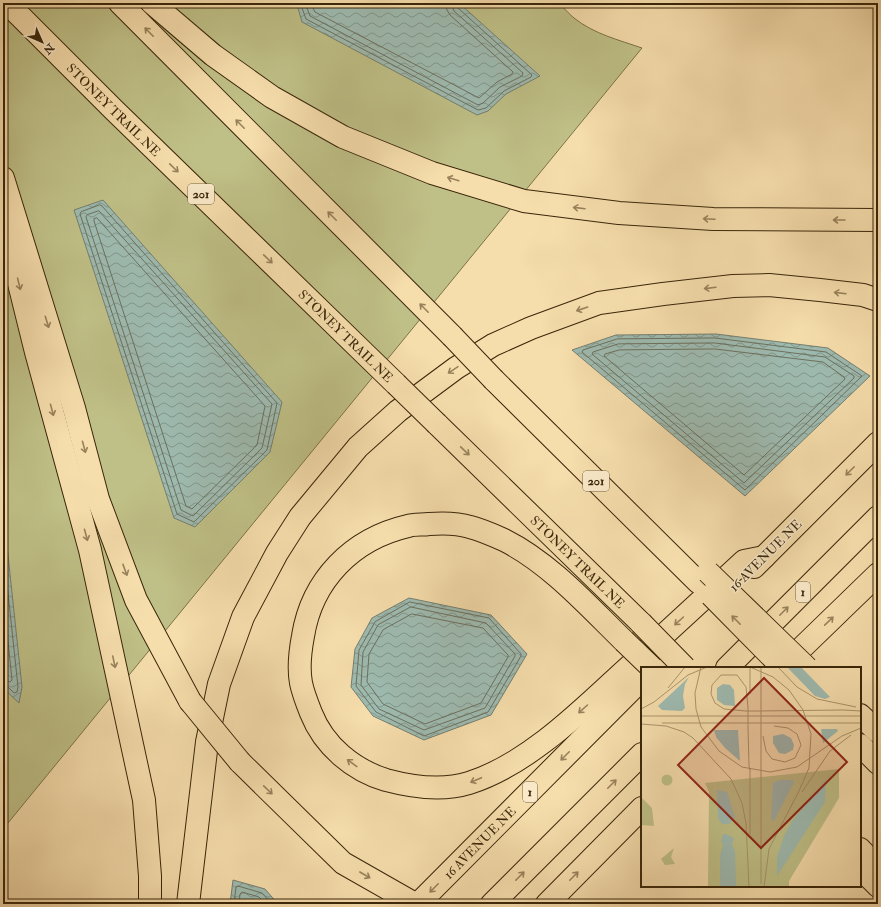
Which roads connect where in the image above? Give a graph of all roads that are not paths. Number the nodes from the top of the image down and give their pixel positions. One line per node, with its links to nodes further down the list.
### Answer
1 (8, 3): 19 (highway, STONEY TRAIL NE / 201, one-way to 19, bridge)
2 (120, 3): 12 (highway, 201, one-way to 2, bridge)
3 (152, 3): 6 (highway, one-way to 3)
4 (3, 178): 37 (highway, one-way to 37, bridge)
5 (3, 219): 35 (highway, one-way to 35)
6 (878, 220)
7 (878, 300): 36 (highway, one-way to 36)
8 (878, 443): 10 (highway, 16 AVENUE NE, one-way to 10)
9 (878, 517): 20 (highway, 1, one-way to 9)
10 (764, 556): 13 (highway, one-way to 13, bridge); 18 (highway, 16 AVENUE NE)
11 (878, 574): 22 (highway, one-way to 11)
12 (703, 577): 21 (highway, 201, one-way to 12, bridge); 23 (highway, bridge)
13 (640, 656)
14 (640, 656): 15 (highway, one-way to 15, bridge)
15 (640, 656)
16 (640, 656): 17 (highway, one-way to 17, bridge)
17 (651, 667)
18 (653, 667)
19 (684, 667)
20 (728, 667)
21 (781, 667)
22 (783, 667)
23 (806, 667)
24 (641, 680): 38 (highway, 16 AVENUE NE / 1, one-way to 38)
25 (861, 716): 26 (highway)
26 (878, 732)
27 (861, 746): 29 (highway)
28 (641, 755): 39 (highway, one-way to 28)
29 (878, 763)
30 (641, 809): 40 (highway, one-way to 30)
31 (861, 850): 32 (highway)
32 (878, 868)
33 (861, 869): 34 (highway)
34 (878, 886)
35 (150, 904)
36 (188, 904)
37 (414, 904)
38 (418, 904)
39 (492, 904)
40 (547, 904)

